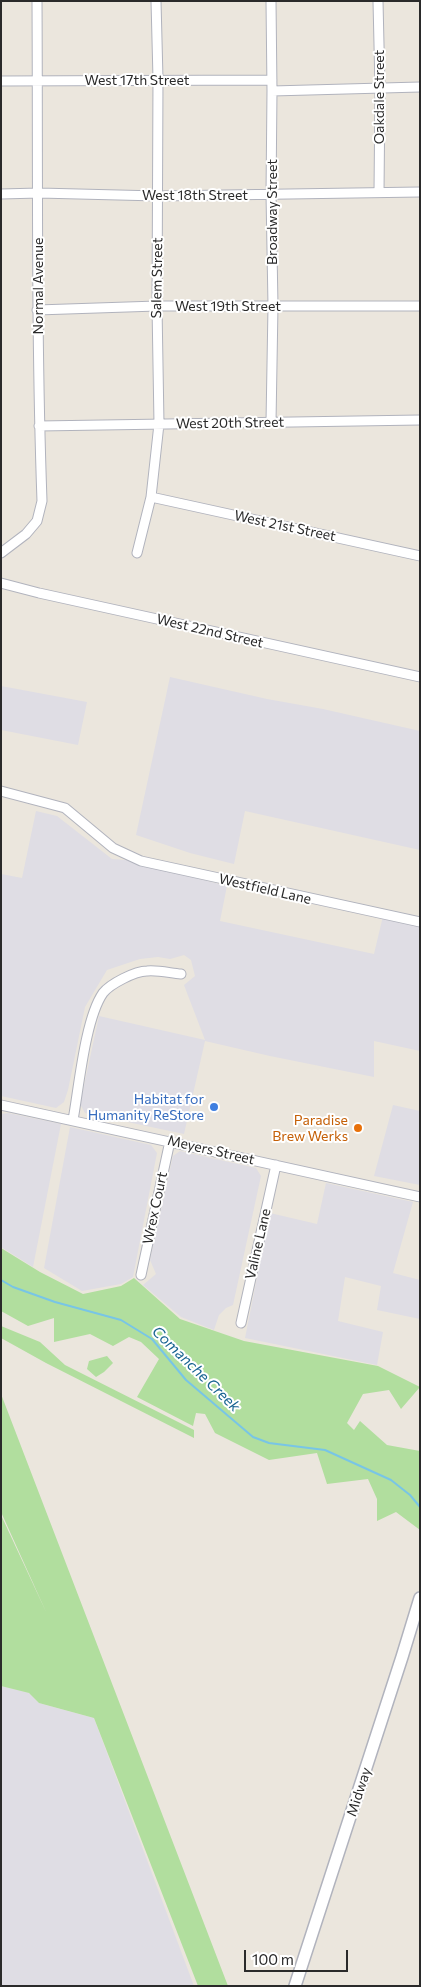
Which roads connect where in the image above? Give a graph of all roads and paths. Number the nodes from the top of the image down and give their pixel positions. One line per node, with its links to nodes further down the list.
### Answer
1 (37, 1): 8 (street, Normal Avenue)
2 (156, 1): 5 (street, Salem Street)
3 (271, 1): 6 (street, Broadway Street)
4 (378, 1): 10 (street, Oakdale Street)
5 (158, 79): 6 (street, West 17th Street); 8 (street, West 17th Street); 17 (street, Salem Street)
6 (272, 80): 11 (street, Broadway Street)
7 (1, 81): 8 (street, West 17th Street)
8 (38, 81): 14 (street, Normal Avenue)
9 (420, 86): 10 (street)
10 (380, 88): 11 (street); 12 (street, Oakdale Street)
11 (272, 91): 16 (street, Broadway Street)
12 (379, 192): 13 (street, West 18th Street); 16 (street, West 18th Street)
13 (420, 192)
14 (39, 193): 15 (street, West 18th Street); 17 (street, West 18th Street); 21 (street, Normal Avenue)
15 (1, 194)
16 (271, 194): 17 (street, West 18th Street); 19 (street, Broadway Street)
17 (158, 196): 18 (street, Salem Street)
18 (157, 306): 19 (street, West 19th Street); 21 (street, West 19th Street); 24 (street, Salem Street)
19 (273, 306): 20 (street, West 19th Street); 23 (street, Broadway Street)
20 (420, 306)
21 (37, 310): 25 (street, Normal Avenue)
22 (420, 420): 23 (street, West 20th Street)
23 (271, 422): 24 (street, West 20th Street)
24 (159, 424): 25 (street, West 20th Street); 26 (street, Salem Street)
25 (39, 426): 27 (street, Normal Avenue)
26 (151, 497): 28 (street, Salem Street); 29 (street, West 21st Street)
27 (1, 553)
28 (136, 553)
29 (420, 556)
30 (1, 582): 31 (street, West 22nd Street)
31 (420, 677)
32 (1, 792): 33 (street, Westfield Lane)
33 (420, 922)
34 (181, 974): 36 (street)
35 (1, 1105): 36 (street, Meyers Street)
36 (73, 1120): 37 (street, Meyers Street)
37 (170, 1141): 38 (street, Meyers Street); 40 (street, Wrex Court)
38 (276, 1165): 39 (street, Meyers Street); 41 (street, Valine Lane)
39 (420, 1197)
40 (140, 1275)
41 (241, 1323)
42 (420, 1598): 43 (main road, Midway)
43 (295, 1986)

